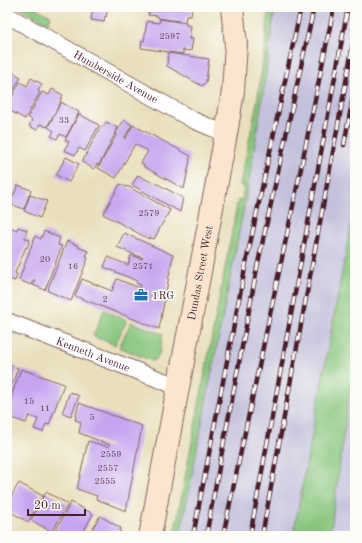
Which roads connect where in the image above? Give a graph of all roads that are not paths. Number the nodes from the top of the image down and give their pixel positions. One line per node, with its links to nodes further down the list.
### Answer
1 (232, 7): 4 (main road, Dundas Street West)
2 (249, 7): 4 (main road)
3 (7, 15): 5 (street, Humberside Avenue)
4 (236, 44): 5 (main road, Dundas Street West)
5 (226, 134): 7 (main road, Dundas Street West)
6 (7, 321): 7 (street, Kenneth Avenue)
7 (179, 387): 8 (main road, Dundas Street West)
8 (150, 536)

